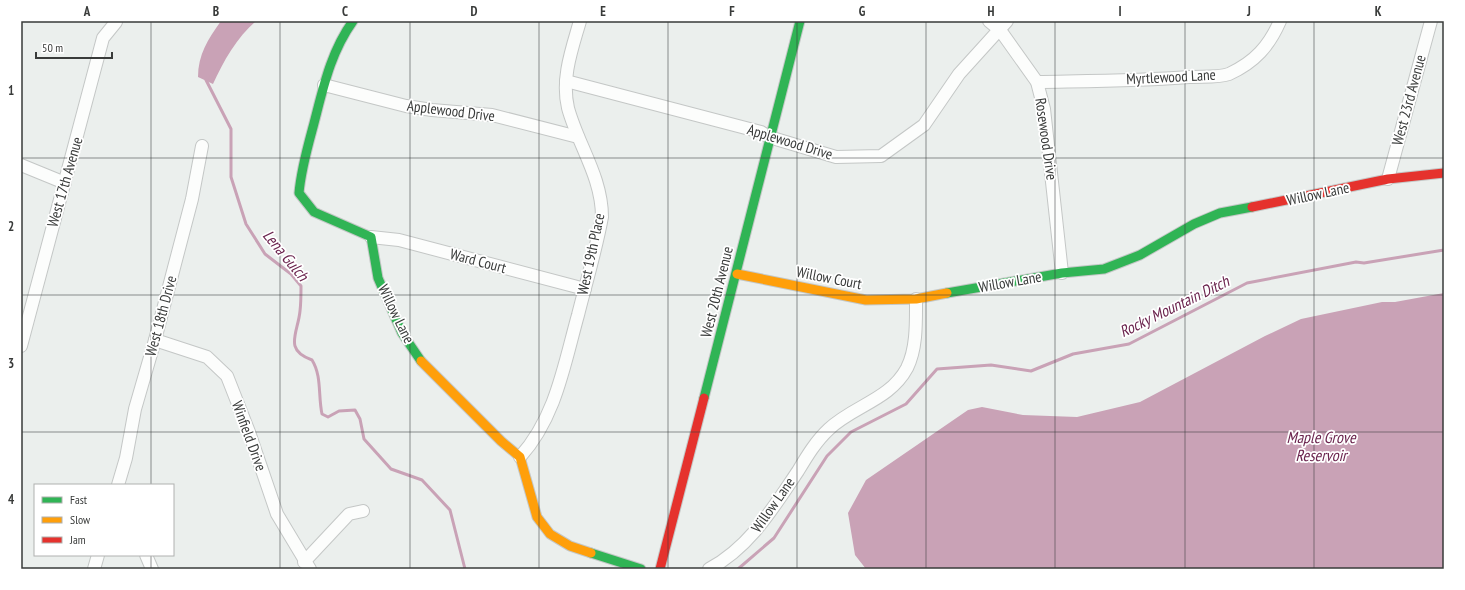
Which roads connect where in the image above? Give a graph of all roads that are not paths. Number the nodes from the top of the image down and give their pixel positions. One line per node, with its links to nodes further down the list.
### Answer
1 (353, 21): 11 (street)
2 (580, 21): 9 (street, West 19th Place)
3 (800, 21): 13 (street, West 20th Avenue)
4 (989, 21): 8 (street, Rosewood Drive)
5 (1280, 21): 10 (street, Myrtlewood Lane)
6 (1431, 21): 17 (street, West 23rd Avenue)
7 (116, 22): 18 (street, West 17th Avenue)
8 (1004, 26): 10 (street, Rosewood Drive); 13 (street, Applewood Drive)
9 (566, 81): 12 (street, West 19th Place); 13 (street, Applewood Drive)
10 (1037, 82): 20 (street, Rosewood Drive)
11 (324, 86): 12 (street, Applewood Drive); 19 (street)
12 (578, 137): 22 (street, West 19th Place)
13 (769, 137): 21 (street, West 20th Avenue)
14 (202, 146): 24 (street, West 18th Drive)
15 (21, 165): 18 (street)
16 (1444, 173): 17 (street, Willow Lane)
17 (1388, 179): 20 (street, Willow Lane)
18 (65, 183): 25 (street, West 17th Avenue)
19 (371, 237): 22 (street, Ward Court); 26 (street, Willow Lane)
20 (1062, 273): 23 (street, Willow Lane)
21 (737, 274): 23 (street, Willow Court); 35 (street, West 20th Avenue)
22 (585, 289): 26 (street, West 19th Place)
23 (916, 299): 36 (street, Willow Lane)
24 (155, 340): 27 (street, West 18th Drive); 31 (street, Winfield Drive)
25 (21, 346)
26 (520, 457): 34 (street)
27 (118, 484)
28 (362, 511): 31 (street)
29 (98, 556): 32 (street)
30 (146, 556): 33 (street)
31 (307, 566)
32 (94, 569)
33 (152, 569)
34 (641, 569)
35 (660, 569)
36 (709, 569)

